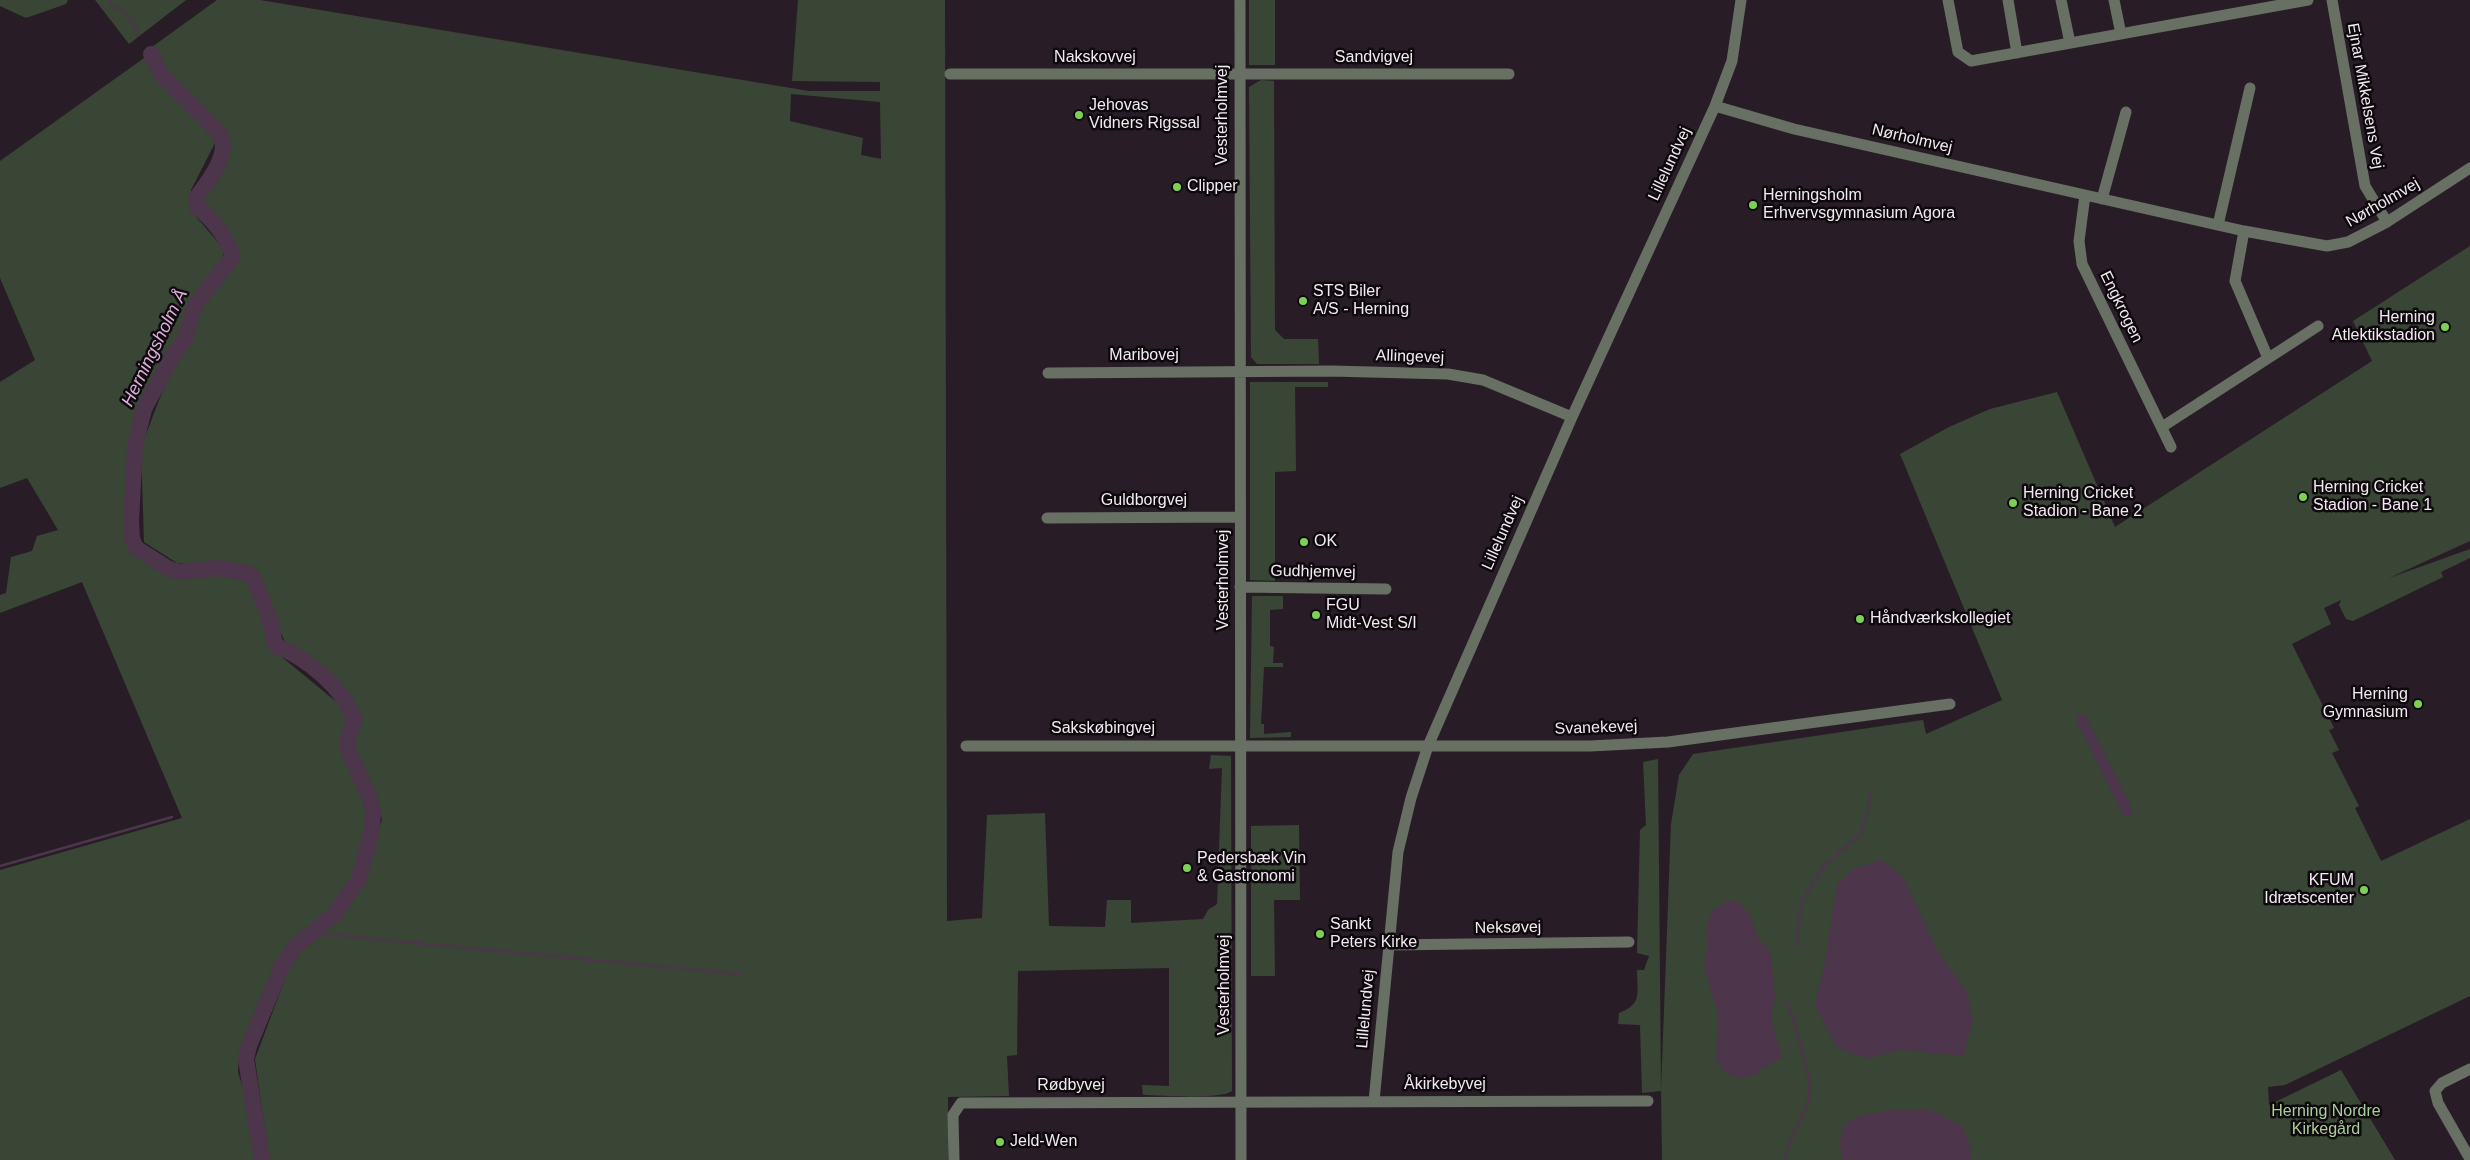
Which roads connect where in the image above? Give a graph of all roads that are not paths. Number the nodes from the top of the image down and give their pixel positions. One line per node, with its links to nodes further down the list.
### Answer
1 (1240, 0): 13 (street, Vesterholmvej)
2 (1741, 0): 16 (street, Lillelundvej)
3 (1948, 0): 11 (street)
4 (2008, 0): 11 (street)
5 (2061, 0): 10 (street)
6 (2114, 0): 9 (street)
7 (2308, 0): 9 (street)
8 (2332, 0): 21 (street, Ejnar Mikkelsens Vej)
9 (2121, 34): 10 (street)
10 (2070, 44): 11 (street)
11 (2017, 53)
12 (950, 74): 13 (street, Nakskovvej)
13 (1240, 74): 14 (street, Sandvigvej); 26 (street, Vesterholmvej)
14 (1509, 74)
15 (2250, 88): 22 (street)
16 (1715, 106): 19 (street, Nørholmvej); 28 (street, Lillelundvej)
17 (2126, 112): 20 (street)
18 (2470, 168): 21 (street, Nørholmvej)
19 (2085, 195): 20 (street, Nørholmvej); 29 (street, Engkrogen)
20 (2102, 199): 22 (street, Nørholmvej)
21 (2387, 222): 23 (street, Nørholmvej)
22 (2218, 225): 23 (street, Nørholmvej)
23 (2244, 231): 25 (street)
24 (2318, 326): 25 (street)
25 (2268, 358): 29 (street)
26 (1240, 372): 27 (street, Maribovej); 28 (street, Allingevej); 31 (street, Vesterholmvej)
27 (1048, 373)
28 (1572, 417): 38 (street, Lillelundvej)
29 (2162, 427): 30 (street, Engkrogen)
30 (2171, 447)
31 (1240, 517): 32 (street, Guldborgvej); 33 (street, Vesterholmvej)
32 (1047, 518)
33 (1240, 587): 34 (street, Gudhjemvej); 37 (street, Vesterholmvej)
34 (1386, 589)
35 (1950, 704): 38 (street, Svanekevej)
36 (966, 746): 37 (street, Sakskøbingvej)
37 (1240, 746): 38 (street, Svanekevej); 44 (street, Vesterholmvej)
38 (1428, 746): 40 (street, Lillelundvej)
39 (1629, 942): 40 (street, Neksøvej)
40 (1388, 945): 42 (street, Lillelundvej)
41 (2470, 1069): 45 (street)
42 (1374, 1101): 43 (street, Åkirkebyvej); 44 (street, Åkirkebyvej)
43 (1648, 1101)
44 (1241, 1102): 46 (street, Rødbyvej); 47 (street, Vesterholmvej)
45 (2470, 1159)
46 (954, 1160)
47 (1241, 1160)

